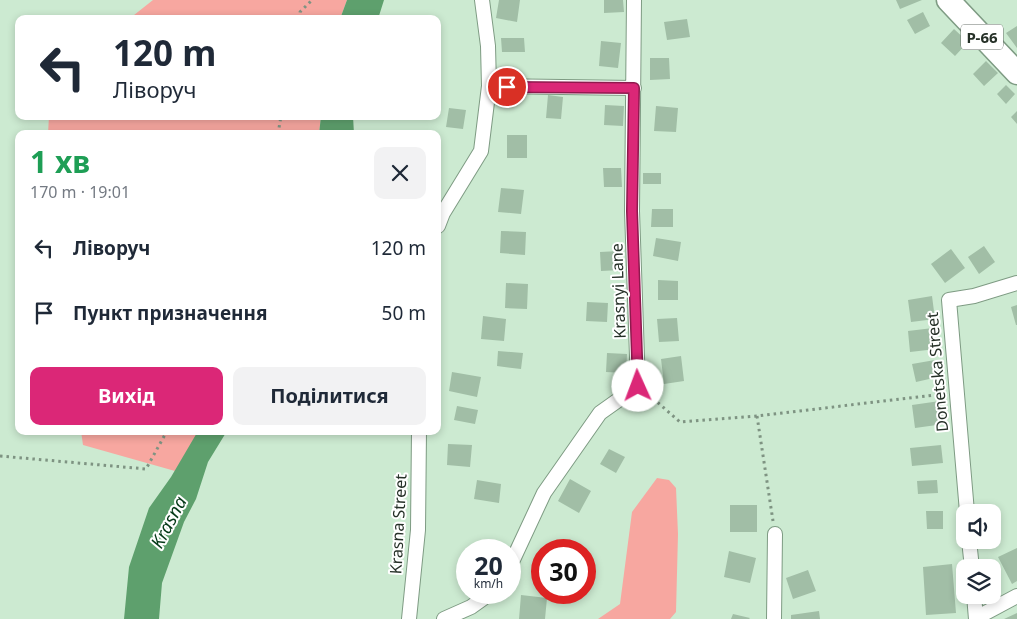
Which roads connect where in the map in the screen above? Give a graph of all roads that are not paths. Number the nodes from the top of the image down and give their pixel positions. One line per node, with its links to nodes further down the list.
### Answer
1 (482, 0): 5 (street)
2 (634, 0): 6 (street, Krasnyi Lane)
3 (948, 0): 4 (main road, Р-66)
4 (1017, 73)
5 (489, 86): 6 (street); 7 (street)
6 (634, 88): 12 (street, Krasnyi Lane)
7 (441, 218)
8 (1017, 283): 10 (street, Donetska Street)
9 (419, 435): 17 (street, Krasna Street)
10 (966, 504)
11 (774, 534): 19 (street)
12 (521, 543)
13 (1017, 596): 16 (street)
14 (476, 604): 18 (street)
15 (975, 604): 16 (street)
16 (976, 618)
17 (408, 619)
18 (444, 619)
19 (774, 619)

